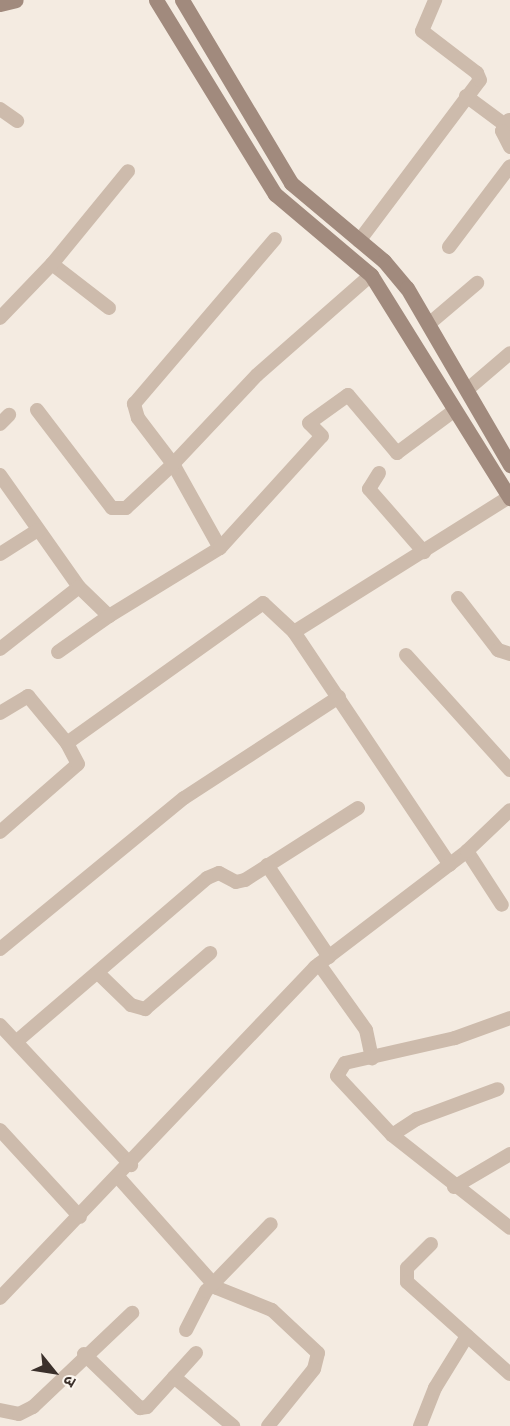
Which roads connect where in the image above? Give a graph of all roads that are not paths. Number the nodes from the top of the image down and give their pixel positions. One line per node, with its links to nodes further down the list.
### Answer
1 (16, 0): 5 (street)
2 (156, 0): 17 (street)
3 (182, 0): 14 (street)
4 (435, 0): 6 (street)
5 (0, 4)
6 (466, 96): 9 (street); 14 (street)
7 (0, 109): 8 (street)
8 (17, 121)
9 (507, 122): 10 (street)
10 (510, 147)
11 (510, 166): 15 (street)
12 (128, 171): 16 (street)
13 (275, 239): 27 (street)
14 (359, 241): 21 (street)
15 (449, 247)
16 (52, 264): 19 (street); 20 (street)
17 (371, 275): 25 (street); 27 (street)
18 (477, 282): 21 (street)
19 (109, 308)
20 (0, 318)
21 (430, 323): 23 (street)
22 (510, 353): 23 (street)
23 (468, 389): 26 (street)
24 (37, 410): 27 (street)
25 (455, 410): 28 (street); 33 (street)
26 (508, 459): 28 (street)
27 (173, 464): 33 (street)
28 (492, 470): 31 (street)
29 (380, 473): 34 (street)
30 (0, 475): 32 (street)
31 (509, 498): 34 (street)
32 (38, 530): 35 (street); 36 (street)
33 (220, 548): 38 (street)
34 (424, 552): 39 (street)
35 (0, 554)
36 (79, 587): 38 (street); 40 (street)
37 (458, 598): 42 (street)
38 (109, 616): 41 (street)
39 (294, 632): 44 (street); 46 (street)
40 (0, 649)
41 (58, 652)
42 (510, 654)
43 (406, 656): 47 (street)
44 (339, 697): 53 (street); 55 (street)
45 (0, 713): 46 (street)
46 (67, 743): 50 (street)
47 (510, 770)
48 (358, 808): 52 (street)
49 (510, 810): 51 (street)
50 (0, 832)
51 (467, 851): 53 (street); 54 (street)
52 (267, 865): 57 (street); 58 (street)
53 (450, 865): 57 (street)
54 (502, 905)
55 (0, 949)
56 (210, 952): 58 (street)
57 (324, 961): 62 (street); 67 (street)
58 (98, 972): 61 (street)
59 (510, 1018): 62 (street)
60 (0, 1025): 61 (street)
61 (17, 1041): 67 (street)
62 (372, 1058): 65 (street)
63 (498, 1089): 65 (street)
64 (0, 1130): 70 (street)
65 (392, 1135): 69 (street)
66 (510, 1154): 69 (street)
67 (131, 1165): 68 (street)
68 (119, 1178): 70 (street); 74 (street)
69 (454, 1187): 72 (street)
70 (80, 1216): 75 (street)
71 (271, 1224): 74 (street)
72 (510, 1228)
73 (431, 1244): 78 (street)
74 (212, 1284): 77 (street); 85 (street)
75 (0, 1298)
76 (132, 1313): 80 (street)
77 (186, 1330)
78 (467, 1336): 81 (street); 86 (street)
79 (196, 1353): 82 (street)
80 (84, 1354): 82 (street); 83 (street)
81 (510, 1374)
82 (174, 1377): 84 (street)
83 (0, 1410)
84 (233, 1426)
85 (268, 1426)
86 (420, 1426)

